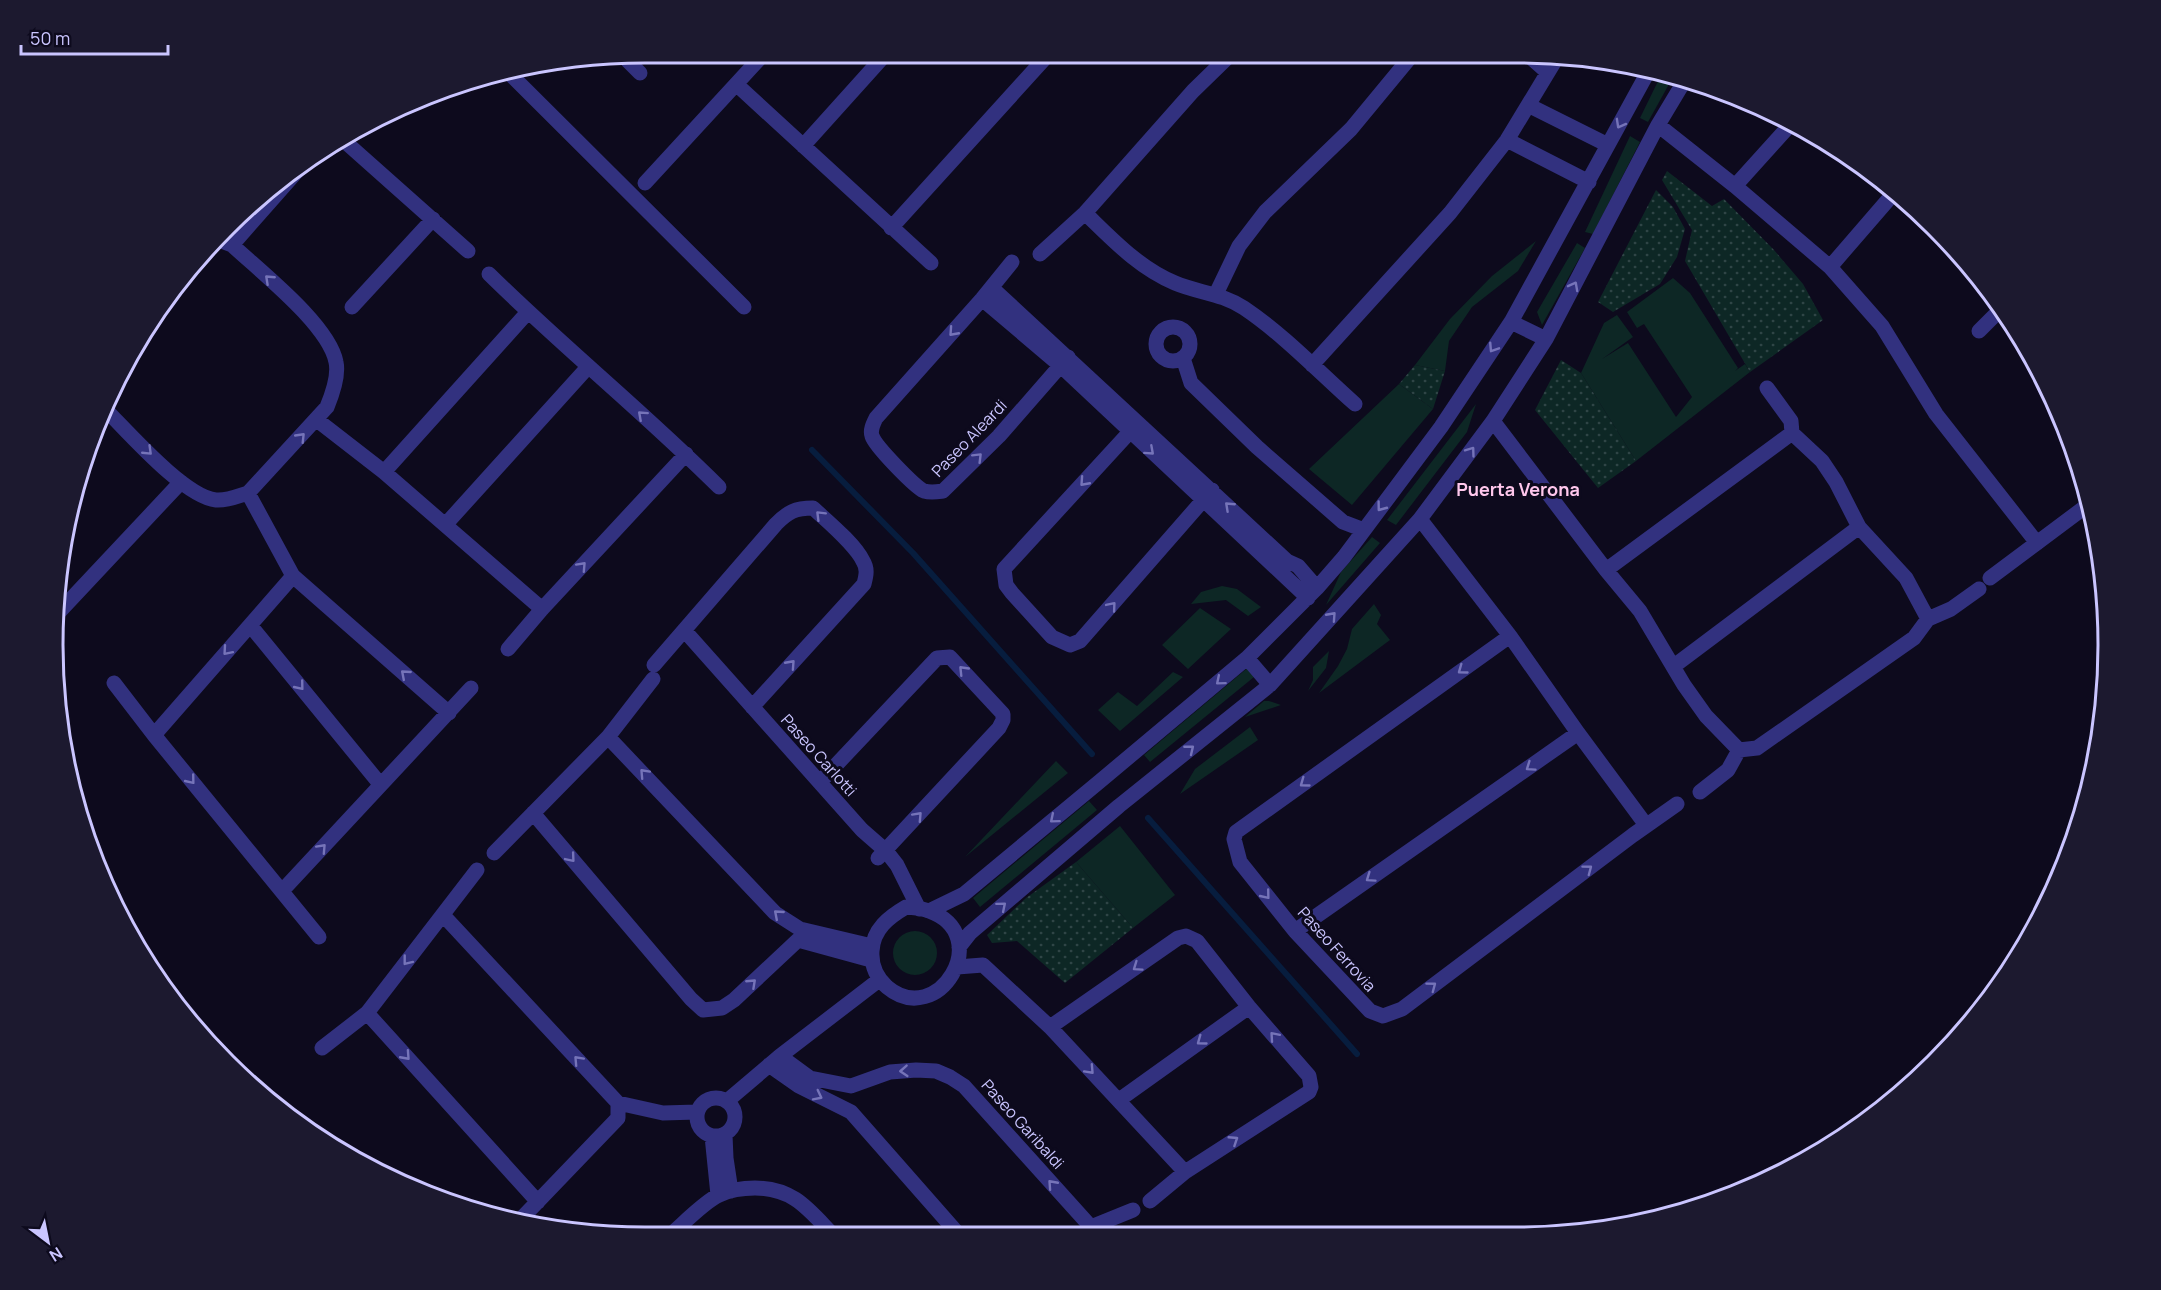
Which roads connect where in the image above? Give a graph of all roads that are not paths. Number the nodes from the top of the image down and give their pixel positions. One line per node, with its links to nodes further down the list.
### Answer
1 (630, 63): 10 (street)
2 (755, 63): 13 (street)
3 (878, 63): 21 (street)
4 (1041, 63): 29 (street)
5 (1222, 63): 27 (street)
6 (1406, 63): 39 (street)
7 (1538, 64): 9 (street)
8 (1552, 64): 9 (street)
9 (1547, 72): 15 (street)
10 (640, 73)
11 (514, 78): 41 (street)
12 (1645, 78): 20 (street, one-way to 20)
13 (736, 84): 21 (street); 23 (street)
14 (1681, 87): 16 (street)
15 (1528, 105): 18 (street); 20 (street)
16 (1658, 125): 24 (street); 46 (street, one-way to 16)
17 (1786, 130): 24 (street)
18 (1507, 140): 22 (street); 49 (street)
19 (348, 145): 28 (street)
20 (1608, 145): 22 (street)
21 (803, 146): 29 (street)
22 (1588, 182): 44 (street)
23 (645, 183)
24 (1735, 186): 36 (street)
25 (276, 195): 31 (street)
26 (1889, 198): 36 (street)
27 (1085, 213): 33 (street); 39 (street)
28 (433, 219): 32 (street); 40 (street)
29 (891, 228): 35 (street)
30 (224, 242): 31 (street)
31 (232, 245): 54 (street, one-way to 31)
32 (468, 251)
33 (1040, 254)
34 (1012, 262): 38 (street, Paseo Aleardi)
35 (931, 263)
36 (1830, 267): 69 (street)
37 (489, 274): 42 (street)
38 (987, 293): 48 (street); 48 (street, Paseo Aleardi, one-way to 48)
39 (1216, 294): 49 (street)
40 (352, 307)
41 (744, 307)
42 (528, 312): 50 (street); 59 (street)
43 (1996, 317): 45 (street)
44 (1510, 322): 46 (street); 68 (street, one-way to 68)
45 (1979, 331)
46 (1546, 339): 55 (street)
47 (1183, 358): 68 (street)
48 (1064, 361): 56 (street)
49 (1312, 365): 52 (street)
50 (588, 367): 58 (street, one-way to 50); 66 (street)
51 (1767, 388): 57 (street)
52 (1355, 404)
53 (111, 414): 60 (street, one-way to 60)
54 (317, 420): 59 (street); 62 (street, one-way to 54)
55 (1492, 421): 65 (street, one-way to 55); 70 (street)
56 (1133, 428): 63 (street); 63 (street, one-way to 63)
57 (1792, 433): 67 (street); 70 (street)
58 (686, 454): 61 (street); 74 (street, one-way to 58)
59 (384, 472): 66 (street)
60 (180, 482): 62 (street); 73 (street)
61 (719, 487)
62 (248, 493): 71 (street)
63 (1207, 494): 72 (street)
64 (2082, 509): 69 (street)
65 (1420, 519): 78 (street); 83 (street, one-way to 65)
66 (446, 524): 74 (street)
67 (1859, 527): 75 (street); 81 (street)
68 (1364, 530): 72 (street)
69 (2037, 543): 75 (street)
70 (1606, 570): 81 (street)
71 (293, 576): 76 (street); 86 (street, one-way to 71)
72 (1312, 593): 80 (street)
73 (64, 603)
74 (542, 609): 79 (street)
75 (1928, 619): 90 (street)
76 (250, 625): 88 (street, one-way to 88); 92 (street, one-way to 92)
77 (684, 630): 85 (street, Paseo Carlotti); 85 (street, one-way to 77); 89 (street)
78 (1510, 636): 87 (street); 103 (street, Paseo Ferrovia, one-way to 103)
79 (508, 649)
80 (1248, 658): 83 (street); 101 (street, one-way to 101)
81 (1674, 666): 90 (street)
82 (114, 683): 88 (street)
83 (1270, 685): 106 (street, one-way to 83)
84 (471, 688): 86 (street)
85 (752, 707): 91 (street, Paseo Carlotti)
86 (449, 713): 92 (street)
87 (1578, 733): 96 (street); 103 (street, one-way to 103)
88 (154, 735): 100 (street, one-way to 100)
89 (608, 737): 95 (street); 104 (street, one-way to 89)
90 (1739, 750): 93 (street)
91 (820, 782): 98 (street, Paseo Carlotti); 98 (street, one-way to 91)
92 (380, 784): 100 (street, one-way to 92)
93 (1700, 792)
94 (1677, 804): 96 (street, Paseo Ferrovia)
95 (533, 813): 97 (street); 104 (street, one-way to 104)
96 (1646, 825): 103 (street, Paseo Ferrovia, one-way to 96)
97 (494, 853)
98 (882, 855): 101 (street)
99 (477, 870): 102 (street)
100 (282, 891): 105 (street)
101 (918, 909): 106 (street); 107 (street)
102 (443, 915): 111 (street, one-way to 111); 118 (street, one-way to 102)
103 (1295, 931)
104 (799, 935): 107 (street)
105 (319, 938)
106 (959, 946): 108 (street)
107 (872, 953): 109 (street)
108 (957, 967): 109 (street); 112 (street)
109 (879, 980): 114 (street)
110 (1249, 1007): 112 (street, one-way to 112); 116 (street, one-way to 116); 122 (street, one-way to 110)
111 (366, 1013): 113 (street); 125 (street, one-way to 125)
112 (1050, 1027): 116 (street, one-way to 116)
113 (322, 1048)
114 (774, 1060): 115 (street); 117 (street); 120 (street, one-way to 120)
115 (851, 1086): 120 (street); 131 (street, Paseo Garibaldi, one-way to 115)
116 (1119, 1100): 122 (street)
117 (727, 1101): 119 (street); 121 (street)
118 (618, 1103): 119 (street); 125 (street)
119 (697, 1112): 121 (street)
120 (850, 1112): 130 (street)
121 (718, 1135): 123 (street)
122 (1185, 1172): 124 (street)
123 (724, 1193): 128 (street); 129 (street)
124 (1150, 1201)
125 (538, 1202): 127 (street)
126 (1133, 1210): 132 (street, Paseo Garibaldi)
127 (525, 1215)
128 (687, 1227)
129 (826, 1227)
130 (952, 1227)
131 (1084, 1227)
132 (1098, 1227)

